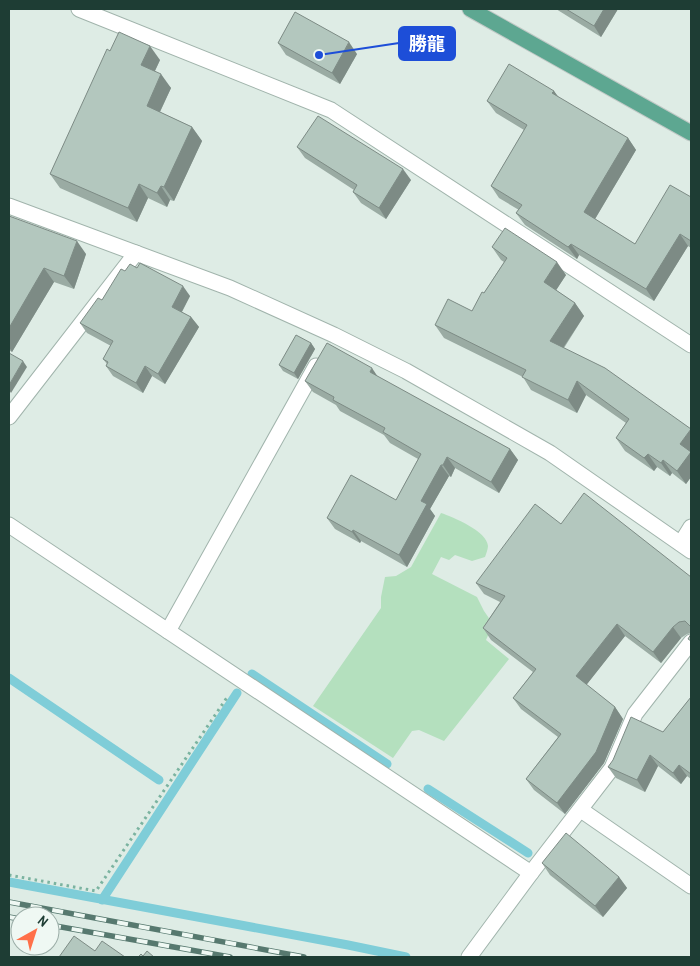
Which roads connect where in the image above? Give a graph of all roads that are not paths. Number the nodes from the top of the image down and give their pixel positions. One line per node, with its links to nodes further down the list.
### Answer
1 (79, 9): 7 (street)
2 (470, 9): 3 (main road)
3 (691, 133)
4 (9, 206): 5 (street)
5 (136, 253): 6 (street); 8 (street)
6 (329, 344): 11 (street); 12 (street)
7 (691, 345)
8 (9, 417)
9 (9, 525): 12 (street)
10 (691, 527): 11 (street)
11 (686, 547)
12 (168, 632): 15 (street)
13 (691, 642): 14 (street)
14 (581, 810): 15 (street); 16 (street)
15 (531, 873): 17 (street)
16 (691, 886)
17 (470, 957)

